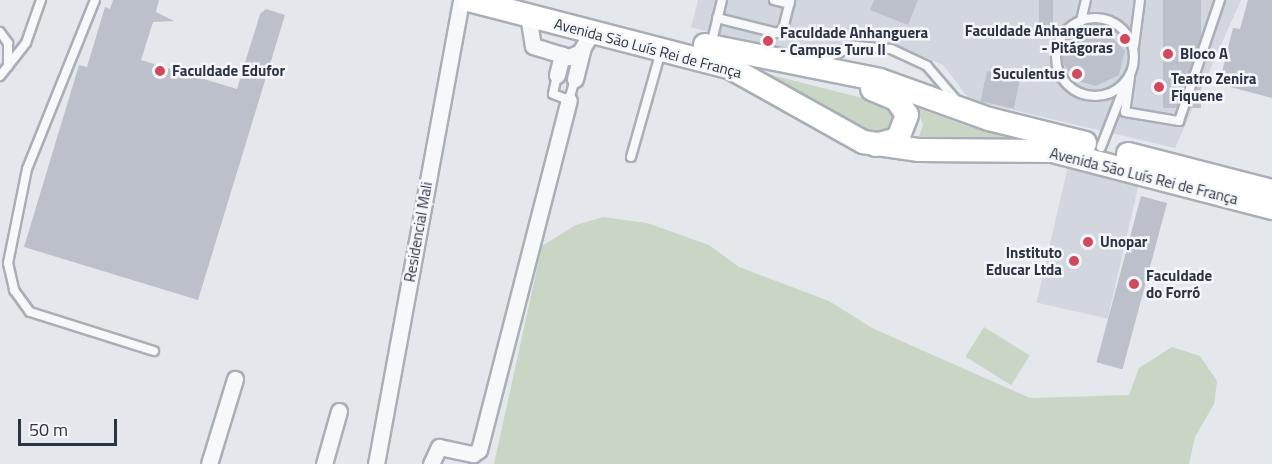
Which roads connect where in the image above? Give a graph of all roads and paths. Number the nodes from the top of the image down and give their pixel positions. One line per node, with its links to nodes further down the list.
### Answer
1 (41, 0): 21 (lane)
2 (94, 0): 33 (lane)
3 (461, 0): 38 (street, Residencial Mali)
4 (469, 0): 11 (main road, Avenida São Luís Rei de França)
5 (722, 0): 12 (lane)
6 (774, 0): 10 (lane)
7 (1086, 0): 13 (lane)
8 (1140, 0): 19 (lane)
9 (1220, 0): 22 (lane)
10 (790, 2): 12 (lane)
11 (529, 8): 15 (main road, Avenida São Luís Rei de França); 16 (main road, Avenida São Luís Rei de França); 18 (street)
12 (717, 18): 16 (lane)
13 (1081, 21): 19 (lane); 22 (lane)
14 (0, 32): 21 (lane)
15 (588, 40): 17 (main road, Avenida São Luís Rei de França); 18 (street); 25 (street)
16 (711, 47): 20 (main road, Avenida São Luís Rei de França)
17 (661, 50): 28 (main road, Avenida São Luís Rei de França); 30 (lane)
18 (562, 55): 23 (street)
19 (1134, 57): 22 (lane)
20 (805, 67): 27 (main road, Avenida São Luís Rei de França); 27 (lane); 28 (main road)
21 (4, 68): 24 (lane)
22 (1130, 73): 29 (lane)
23 (557, 75): 26 (lane)
24 (0, 76)
25 (575, 79): 26 (lane)
26 (569, 100): 39 (street)
27 (962, 109): 29 (main road, Avenida São Luís Rei de França)
28 (876, 145): 32 (main road, Avenida São Luís Rei de França)
29 (1101, 147): 31 (main road, Avenida São Luís Rei de França)
30 (631, 157)
31 (1272, 191)
32 (1272, 208)
33 (154, 351)
34 (235, 380): 36 (street)
35 (339, 411): 37 (street)
36 (209, 464)
37 (324, 464)
38 (376, 464)
39 (431, 464)

